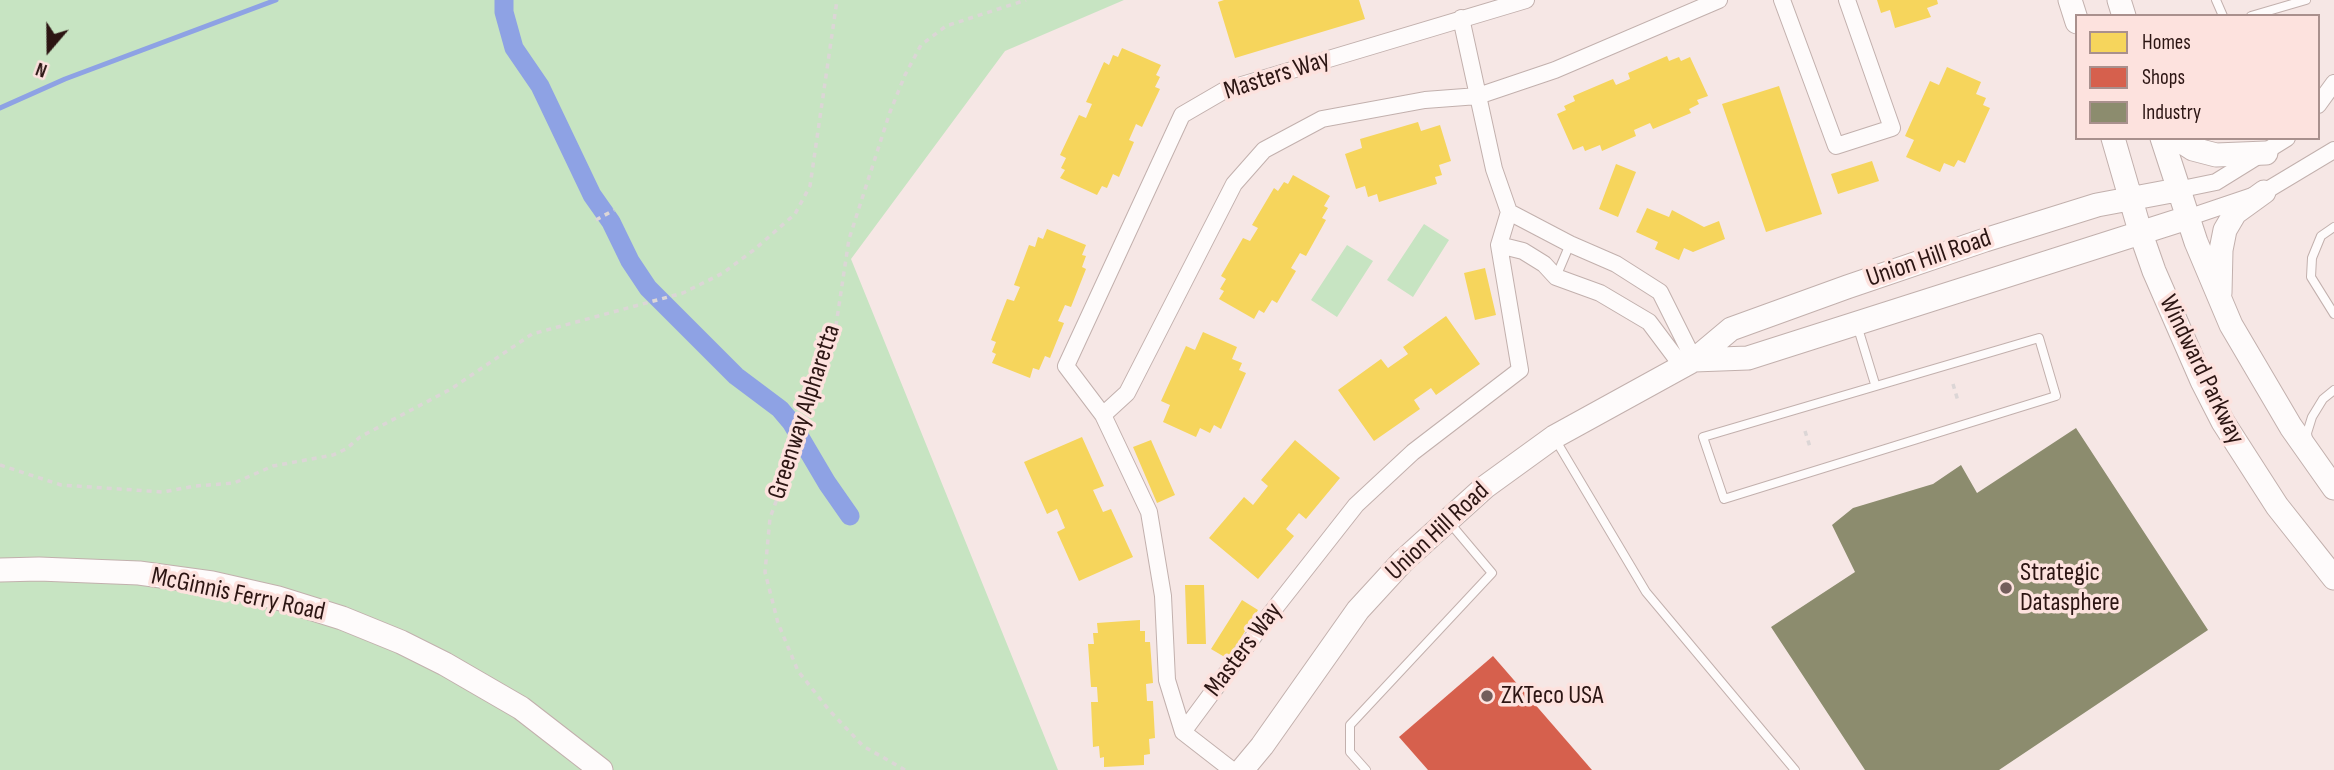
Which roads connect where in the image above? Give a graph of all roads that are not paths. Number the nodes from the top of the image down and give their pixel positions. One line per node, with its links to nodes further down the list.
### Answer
1 (1525, 0): 7 (street)
2 (1719, 0): 9 (street, Masters Way)
3 (1782, 0): 4 (street)
4 (1847, 0)
5 (2306, 0): 6 (lane)
6 (2258, 14)
7 (1461, 18): 9 (street); 36 (street, Masters Way)
8 (2334, 83): 10 (street)
9 (1478, 96): 20 (street); 36 (street, Masters Way)
10 (2320, 102)
11 (2114, 140): 19 (main road, Windward Parkway)
12 (2163, 140): 17 (main road, Windward Parkway)
13 (2179, 140): 16 (main road)
14 (2284, 140): 16 (street)
15 (2334, 150): 18 (street)
16 (2266, 153): 17 (street)
17 (2177, 190): 19 (main road, Union Hill Road); 21 (main road, Windward Parkway)
18 (2264, 192): 21 (street); 29 (main road)
19 (2131, 199): 23 (main road, Windward Parkway); 27 (main road, Union Hill Road)
20 (1509, 212): 24 (street); 25 (street, Masters Way)
21 (2187, 218): 23 (main road, Union Hill Road); 29 (main road, Windward Parkway)
22 (2334, 228): 30 (lane)
23 (2140, 231): 32 (main road, Union Hill Road); 42 (main road, Windward Parkway)
24 (1570, 244): 26 (lane); 28 (street)
25 (1499, 245): 26 (street); 43 (street, Masters Way)
26 (1556, 277): 31 (street)
27 (1841, 289): 32 (main road); 33 (main road, Union Hill Road)
28 (1660, 292): 31 (street); 33 (street)
29 (2220, 300): 38 (main road, Windward Parkway)
30 (2334, 314)
31 (1649, 322): 33 (street)
32 (1857, 324): 33 (main road, Union Hill Road); 34 (lane)
33 (1688, 363): 37 (main road, Union Hill Road)
34 (1875, 384): 34 (lane)
35 (2334, 390): 38 (lane)
36 (1103, 415): 43 (street, Masters Way)
37 (1554, 437): 40 (main road, Union Hill Road); 48 (lane)
38 (2309, 453): 39 (main road, Windward Parkway)
39 (2334, 488)
40 (1447, 520): 46 (main road, Union Hill Road); 47 (lane)
41 (0, 570): 44 (main road, McGinnis Ferry Road)
42 (2334, 578)
43 (1183, 732): 45 (street)
44 (601, 770)
45 (1232, 770)
46 (1242, 770)
47 (1366, 770)
48 (1795, 770)

